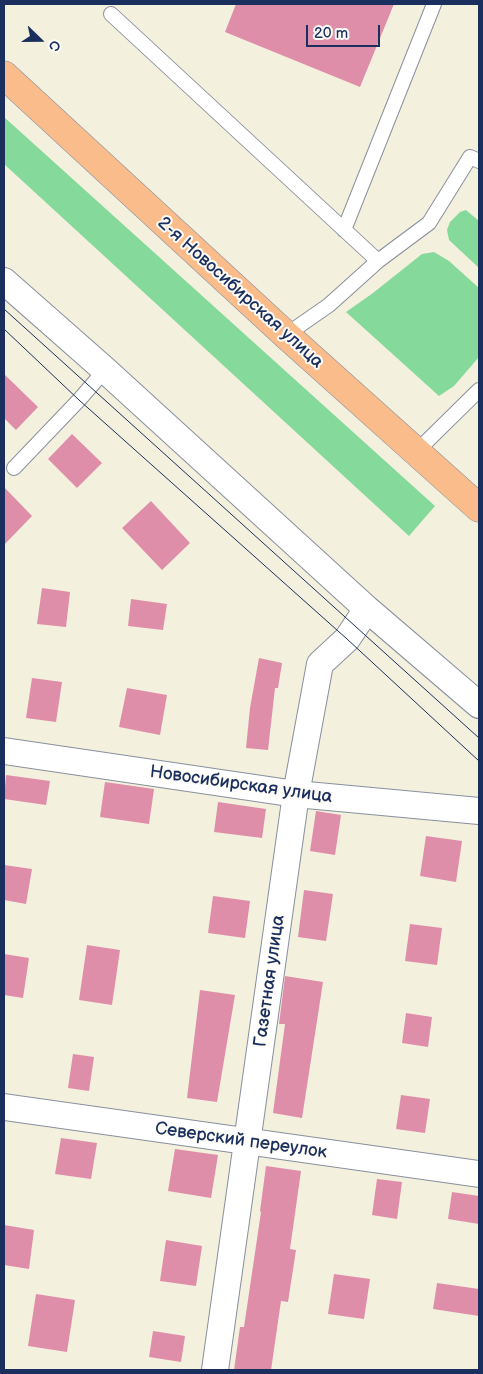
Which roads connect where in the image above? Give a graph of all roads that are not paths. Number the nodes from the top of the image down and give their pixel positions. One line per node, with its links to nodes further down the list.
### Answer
1 (434, 4): 5 (lane)
2 (111, 14): 5 (lane)
3 (4, 75): 8 (main road, 2-я Новосибирская улица)
4 (479, 161): 6 (lane)
5 (344, 230): 6 (lane)
6 (378, 261): 8 (lane)
7 (4, 281): 9 (street)
8 (286, 335): 11 (main road, 2-я Новосибирская улица)
9 (105, 370): 12 (lane); 14 (street)
10 (479, 390): 11 (lane)
11 (416, 452): 13 (main road, 2-я Новосибирская улица)
12 (14, 468)
13 (479, 508)
14 (367, 609): 15 (street); 17 (street, Газетная улица)
15 (479, 705)
16 (4, 751): 17 (street, Новосибирская улица)
17 (296, 794): 18 (street, Новосибирская улица); 20 (street, Газетная улица)
18 (479, 811)
19 (4, 1107): 20 (street, Северский переулок)
20 (247, 1142): 21 (street, Северский переулок); 22 (street, Газетная улица)
21 (479, 1174)
22 (215, 1370)

